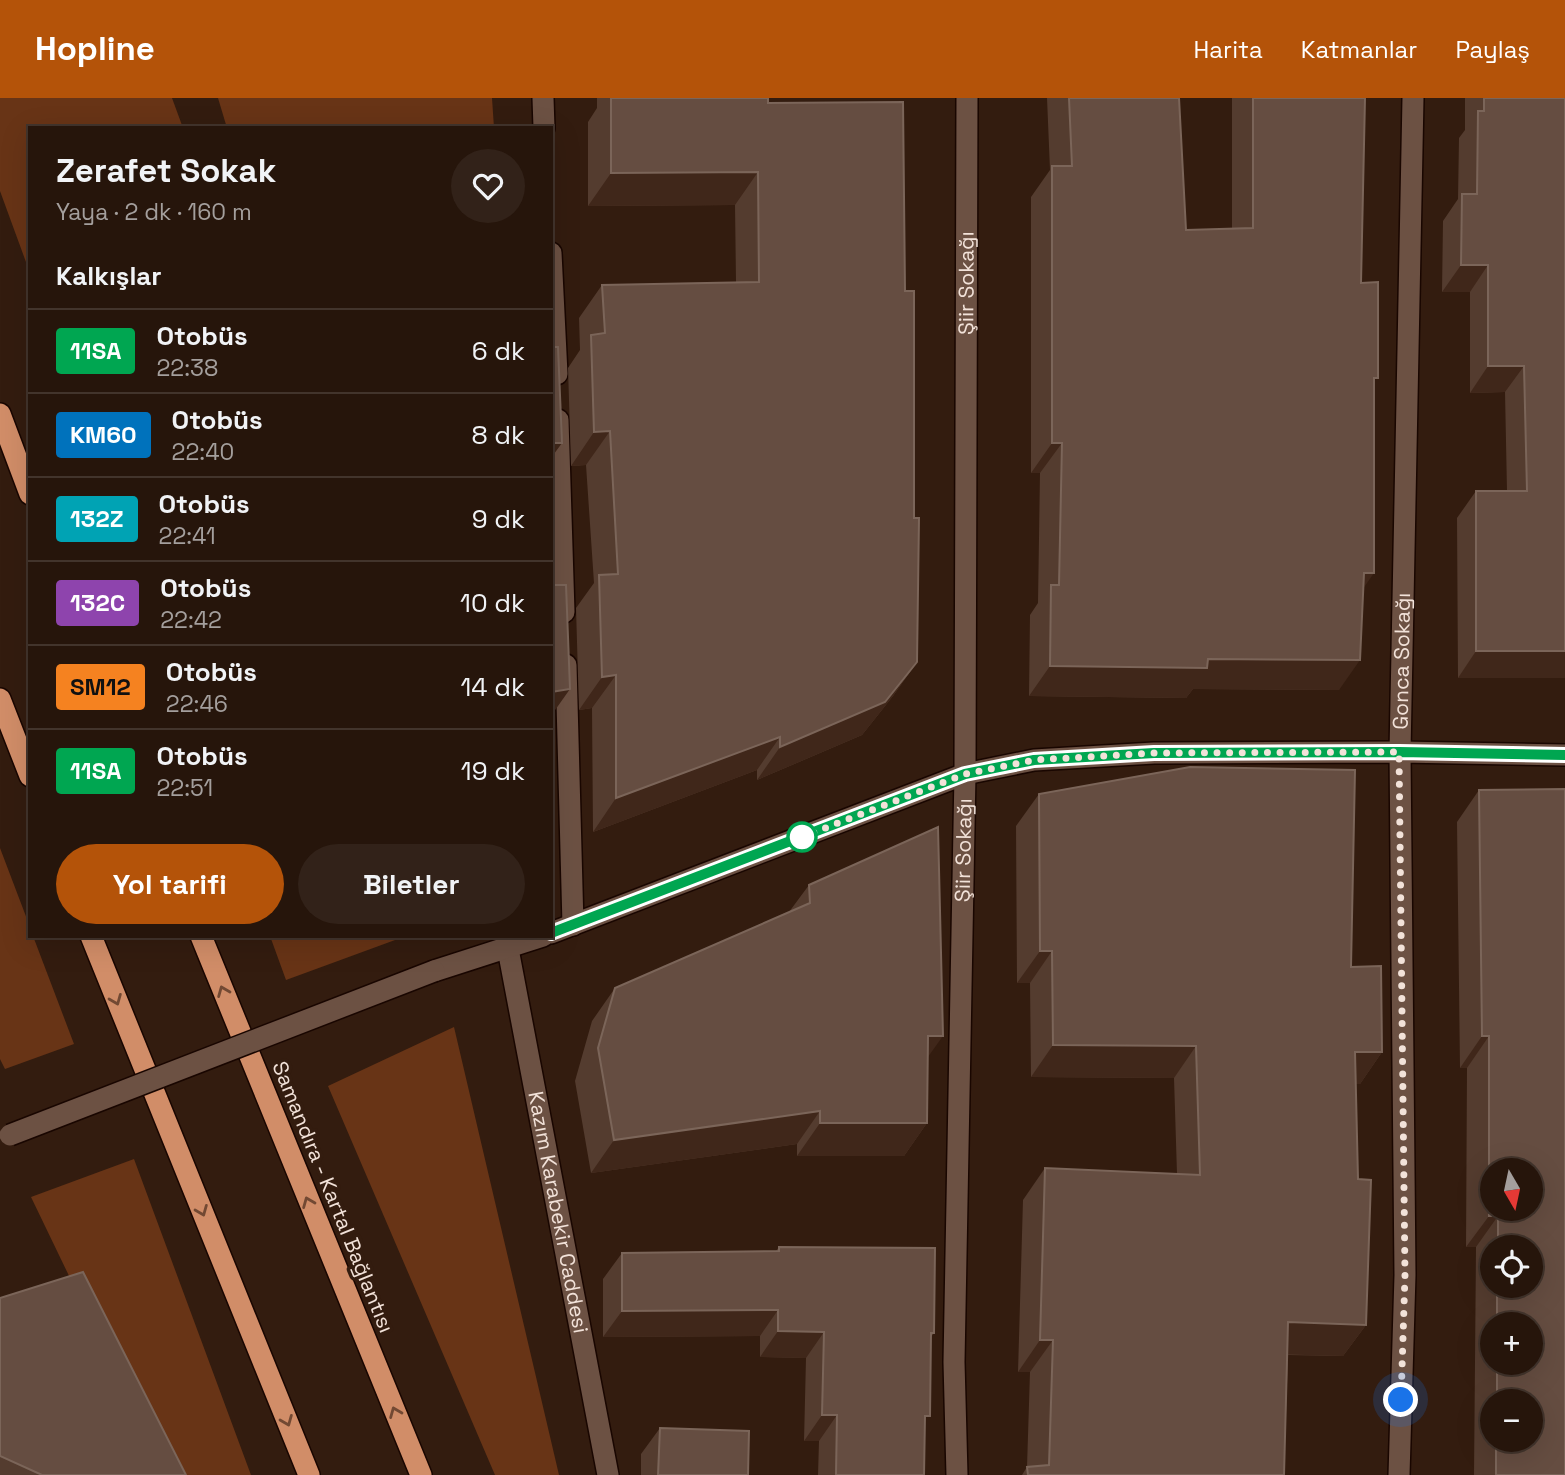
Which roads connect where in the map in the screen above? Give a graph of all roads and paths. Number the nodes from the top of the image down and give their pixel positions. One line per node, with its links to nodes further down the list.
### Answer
1 (543, 98): 4 (street)
2 (967, 98): 12 (street, Şiir Sokağı)
3 (1413, 98): 9 (street, Gonca Sokağı)
4 (544, 126)
5 (553, 308): 13 (street)
6 (0, 414): 7 (highway)
7 (28, 489)
8 (0, 699): 11 (highway)
9 (1399, 752): 10 (street); 12 (street); 24 (street, Gonca Sokağı)
10 (1565, 755)
11 (28, 771)
12 (965, 774): 13 (street); 23 (street, Şiir Sokağı)
13 (573, 925): 14 (street)
14 (553, 932)
15 (92, 938): 20 (highway, one-way to 20)
16 (202, 938): 21 (highway, Samandıra - Kartal Bağlantısı, one-way to 16)
17 (538, 938): 18 (street)
18 (508, 949): 19 (street, bridge); 22 (street, Kazım Karabekir Caddesi)
19 (5, 1137)
20 (309, 1475)
21 (421, 1475)
22 (608, 1475)
23 (957, 1475)
24 (1399, 1475)

